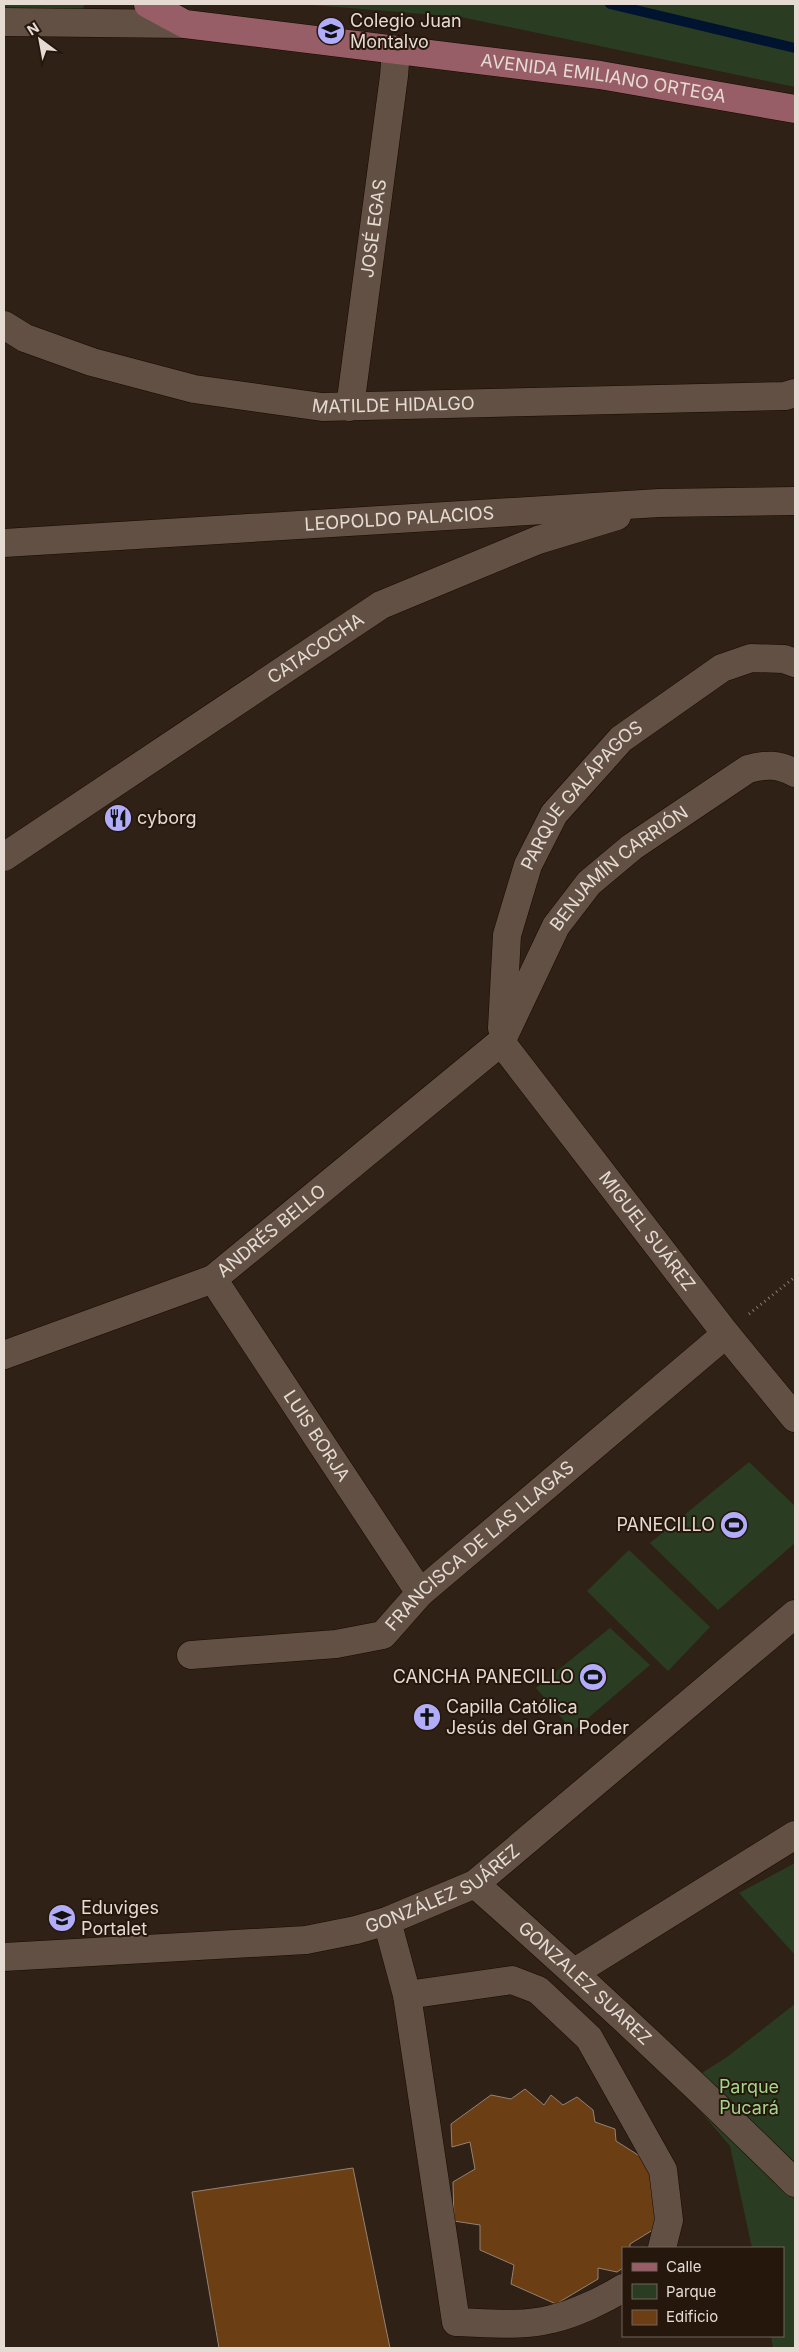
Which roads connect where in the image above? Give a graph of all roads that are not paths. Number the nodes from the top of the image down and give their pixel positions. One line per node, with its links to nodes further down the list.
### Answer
1 (148, 4): 3 (main road, AVENIDA EMILIANO ORTEGA)
2 (4, 22): 3 (street)
3 (185, 24): 4 (main road, AVENIDA EMILIANO ORTEGA)
4 (396, 50): 5 (main road, AVENIDA EMILIANO ORTEGA); 8 (street, JOSÉ EGAS)
5 (795, 109)
6 (4, 325): 8 (street, MATILDE HIDALGO)
7 (795, 393): 8 (street, MATILDE HIDALGO)
8 (350, 407)
9 (795, 501): 10 (street, LEOPOLDO PALACIOS)
10 (658, 503): 11 (street, LEOPOLDO PALACIOS); 14 (street, CATACOCHA)
11 (4, 543)
12 (795, 663): 15 (street, PARQUE GALÁPAGOS)
13 (795, 773): 15 (street, BENJAMÍN CARRIÓN)
14 (4, 857)
15 (501, 1042): 16 (street, ANDRÉS BELLO); 17 (street, MIGUEL SUÁREZ)
16 (213, 1279): 18 (street, ANDRÉS BELLO); 20 (street, LUIS BORJA)
17 (726, 1334): 19 (street, MIGUEL SUÁREZ); 20 (street, FRANCISCA DE LAS LLAGAS)
18 (4, 1355)
19 (795, 1418)
20 (420, 1593): 22 (street, FRANCISCA DE LAS LLAGAS)
21 (795, 1614): 24 (street, GONZÁLEZ SUÁREZ)
22 (190, 1655)
23 (795, 1835): 27 (street)
24 (475, 1884): 25 (street, GONZÁLEZ SUÁREZ); 27 (street, GONZALEZ SUAREZ)
25 (387, 1921): 26 (street, GONZÁLEZ SUÁREZ); 28 (street)
26 (4, 1957)
27 (575, 1972): 29 (street, GONZALEZ SUAREZ)
28 (407, 1995): 30 (street); 31 (street)
29 (795, 2183)
30 (662, 2247)
31 (622, 2289)

